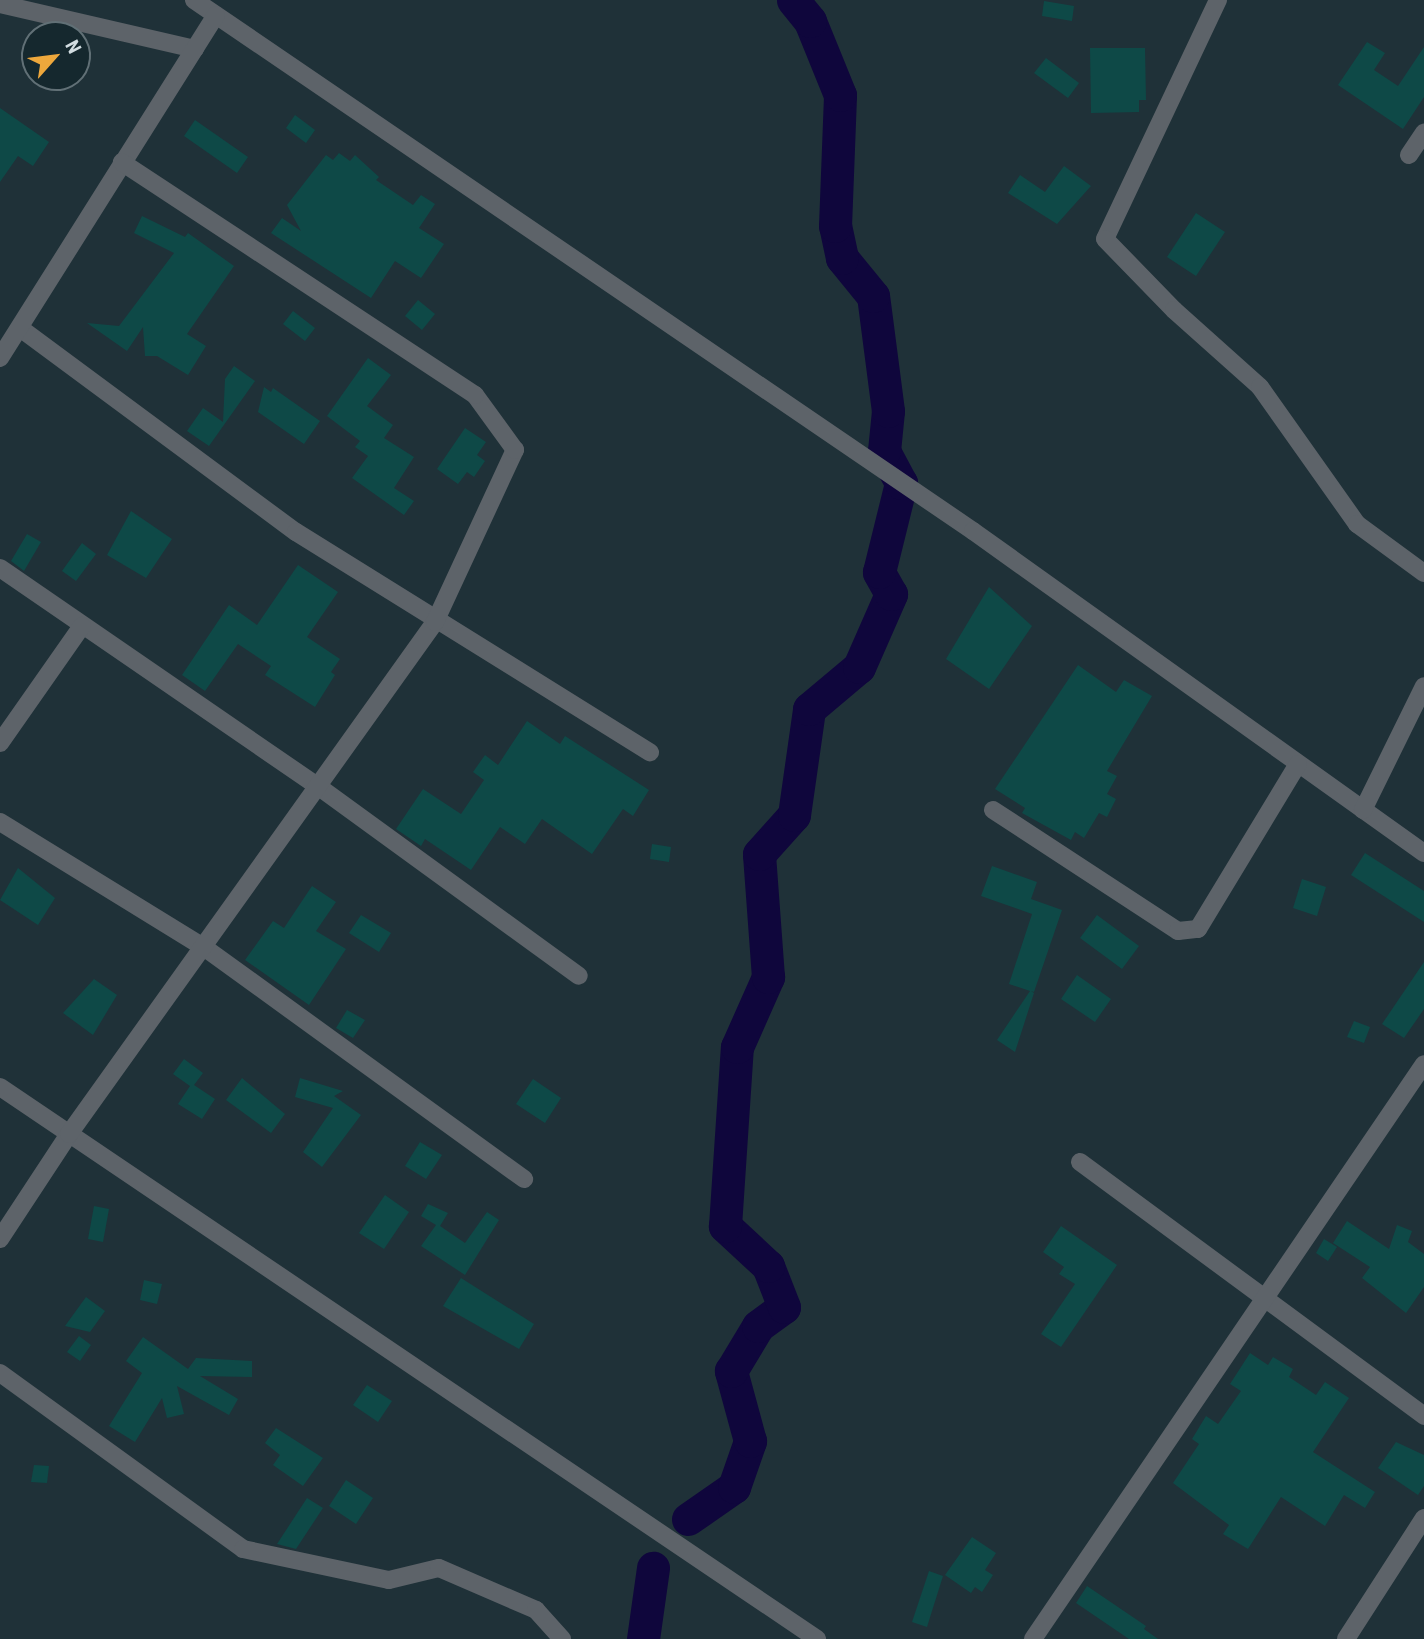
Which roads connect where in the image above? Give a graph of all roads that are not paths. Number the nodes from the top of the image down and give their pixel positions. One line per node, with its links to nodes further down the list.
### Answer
1 (194, 0): 4 (street)
2 (1218, 0): 12 (street)
3 (0, 4): 5 (street)
4 (216, 15): 5 (street); 18 (street)
5 (195, 49): 8 (street)
6 (1424, 133): 7 (street)
7 (1409, 155)
8 (122, 162): 9 (street); 13 (street)
9 (20, 328): 10 (street); 13 (street)
10 (0, 358)
11 (0, 568): 14 (street)
12 (1424, 573)
13 (435, 622): 17 (street); 19 (street)
14 (82, 626): 16 (street); 19 (street)
15 (1424, 686): 21 (street)
16 (0, 743)
17 (650, 752)
18 (1298, 764): 20 (street); 21 (street)
19 (319, 787): 24 (street); 25 (street)
20 (993, 810)
21 (1363, 810): 23 (street)
22 (0, 822): 24 (street)
23 (1424, 853)
24 (205, 948): 28 (street); 30 (street)
25 (579, 976)
26 (1424, 1064): 32 (street)
27 (0, 1087): 28 (street)
28 (69, 1134): 31 (street); 37 (street)
29 (1080, 1162): 32 (street)
30 (524, 1180)
31 (0, 1239)
32 (1262, 1300): 34 (street); 38 (street)
33 (0, 1373): 36 (street)
34 (1424, 1416)
35 (1424, 1518): 39 (street)
36 (562, 1639)
37 (817, 1639)
38 (1033, 1639)
39 (1346, 1639)

